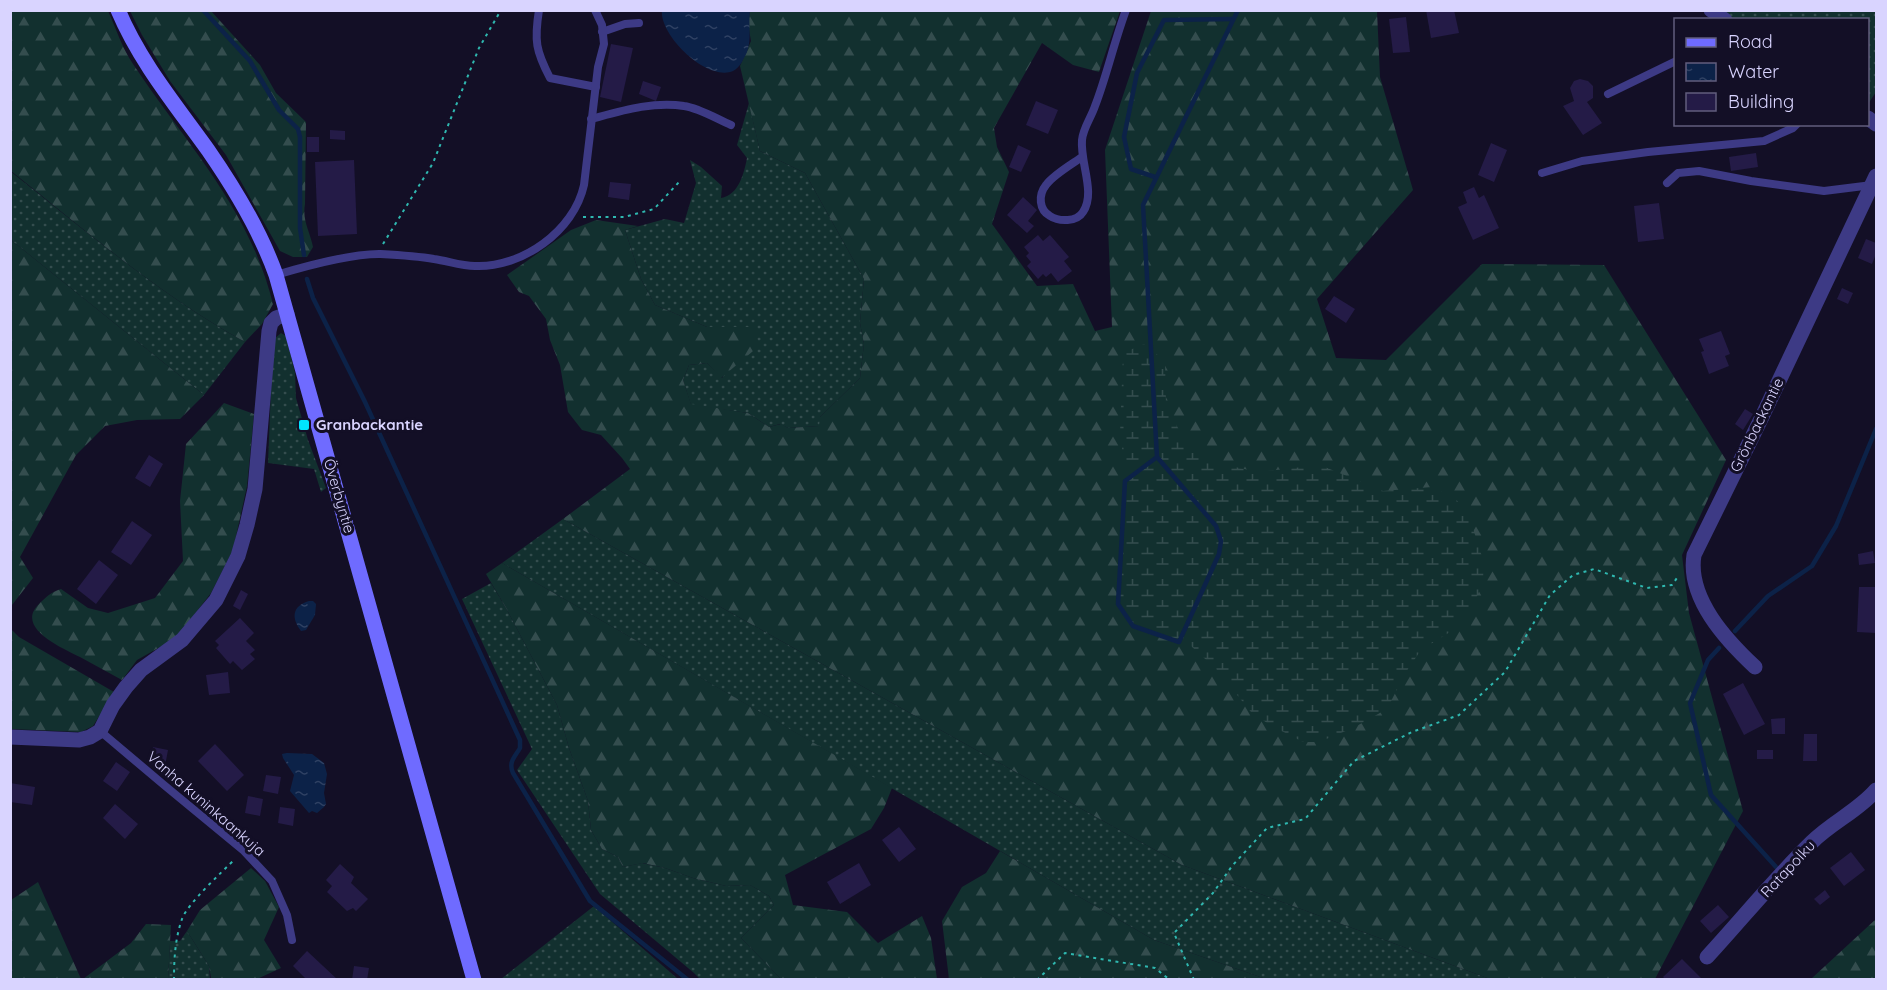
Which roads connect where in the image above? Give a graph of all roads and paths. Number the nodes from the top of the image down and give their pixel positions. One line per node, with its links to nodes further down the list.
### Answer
1 (118, 10): 21 (street, Överbyntie)
2 (501, 10): 20 (path)
3 (539, 10): 9 (lane)
4 (595, 10): 7 (lane)
5 (1126, 10): 14 (lane)
6 (639, 23): 7 (lane)
7 (602, 32): 9 (lane)
8 (1674, 62): 10 (lane)
9 (596, 87): 11 (lane)
10 (1608, 94)
11 (591, 119): 12 (lane); 19 (lane)
12 (731, 125)
13 (1795, 126): 15 (lane)
14 (1083, 157): 14 (lane)
15 (1542, 173)
16 (680, 181): 19 (path)
17 (1874, 181): 18 (lane); 24 (street, Grönbackantie)
18 (1667, 183)
19 (571, 217): 20 (lane)
20 (376, 254): 21 (lane)
21 (276, 275): 22 (street, Överbyntie)
22 (287, 314): 25 (street); 32 (street, Överbyntie)
23 (1683, 568): 35 (path)
24 (1755, 667)
25 (100, 730): 26 (street); 28 (lane, Vanha kuninkaankuja)
26 (10, 737)
27 (1876, 790): 30 (street, Ratapolku)
28 (244, 851): 29 (lane, Vanha kuninkaankuja); 31 (path)
29 (292, 940)
30 (1707, 957)
31 (174, 980)
32 (474, 980)
33 (1037, 980): 34 (path)
34 (1170, 980)
35 (1194, 980)

